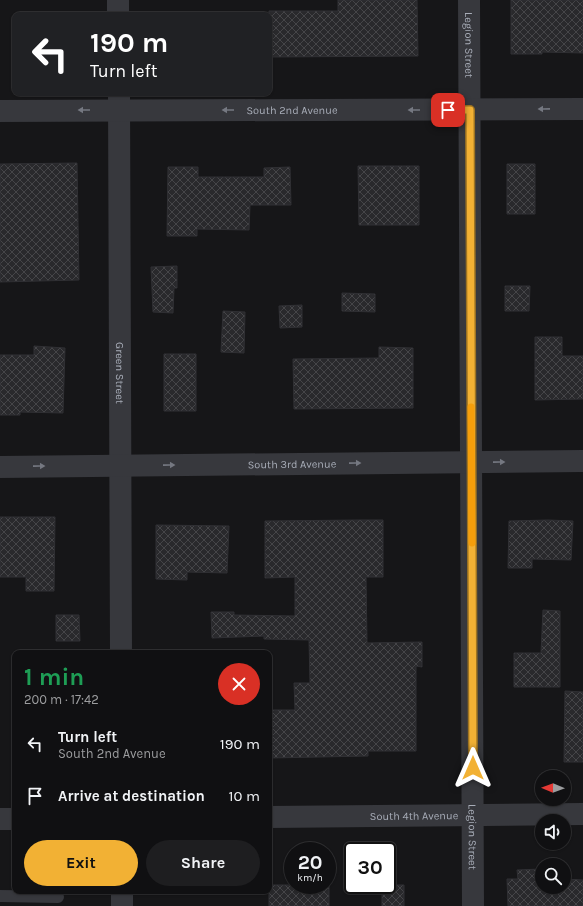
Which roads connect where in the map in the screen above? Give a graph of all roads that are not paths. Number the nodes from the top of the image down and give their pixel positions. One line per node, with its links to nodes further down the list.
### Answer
1 (118, 0): 3 (street)
2 (470, 0): 6 (street, Legion Street)
3 (118, 12)
4 (119, 102): 6 (street, South 2nd Avenue, one-way to 4); 7 (street, South 2nd Avenue, one-way to 7); 10 (street, Green Street)
5 (583, 109): 6 (street, South 2nd Avenue, one-way to 6)
6 (470, 110): 9 (street, Legion Street)
7 (0, 111)
8 (583, 461): 9 (street, South 3rd Avenue, one-way to 8)
9 (471, 462): 10 (street, South 3rd Avenue, one-way to 9); 13 (street, Legion Street)
10 (120, 466): 11 (street, South 3rd Avenue, one-way to 10); 12 (street, Green Street)
11 (0, 467)
12 (121, 650)
13 (473, 814): 14 (street, South 4th Avenue); 15 (street, South 4th Avenue); 22 (street, Legion Street)
14 (583, 814)
15 (272, 816)
16 (0, 819): 17 (street)
17 (12, 819)
18 (122, 894): 21 (street)
19 (0, 896): 20 (lane)
20 (58, 896)
21 (122, 906)
22 (473, 906)

